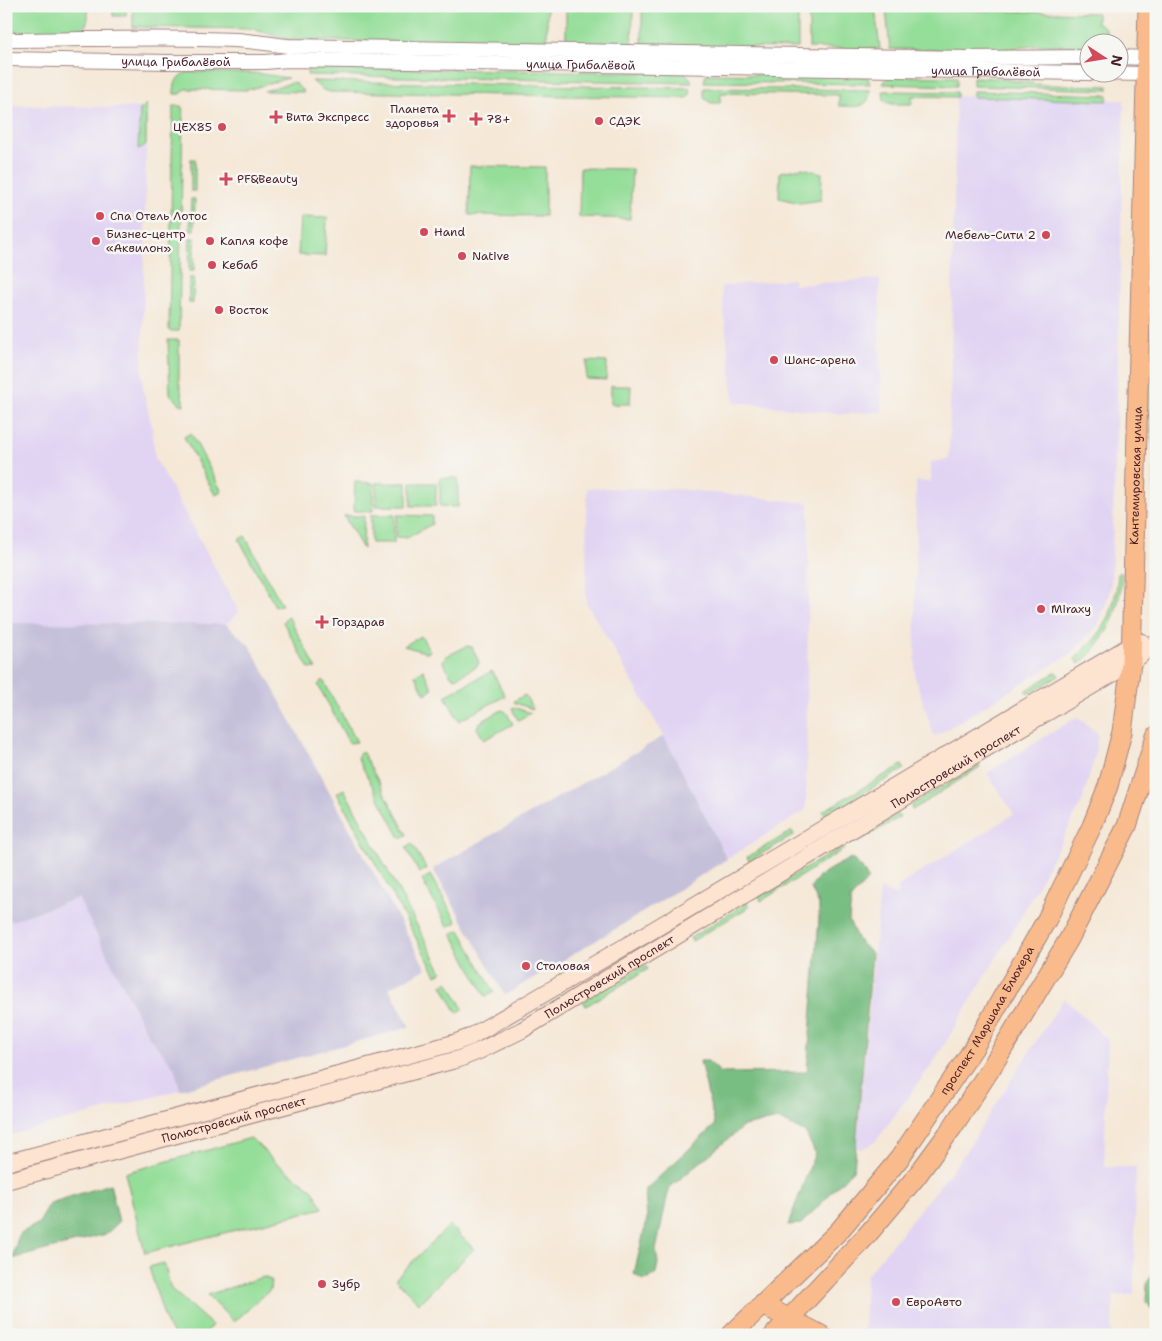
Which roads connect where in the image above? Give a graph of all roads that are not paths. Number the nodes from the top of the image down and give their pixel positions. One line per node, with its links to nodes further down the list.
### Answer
1 (1148, 6): 6 (main road, Кантемировская улица)
2 (6, 40): 3 (street, улица Грибалёвой)
3 (1080, 57)
4 (6, 59): 6 (street, улица Грибалёвой)
5 (1130, 60): 6 (street)
6 (1151, 66): 9 (main road, Кантемировская улица)
7 (1156, 638): 9 (main road, Полюстровский проспект)
8 (1156, 643): 9 (main road, Полюстровский проспект)
9 (1131, 654): 11 (main road, Полюстровский проспект); 12 (main road, Полюстровский проспект); 13 (main road, проспект Маршала Блюхера)
10 (1156, 736): 14 (main road)
11 (6, 1163)
12 (6, 1181)
13 (763, 1305): 14 (main road); 15 (main road); 16 (main road, проспект Маршала Блюхера)
14 (791, 1318): 15 (main road); 17 (main road)
15 (776, 1334)
16 (731, 1335)
17 (821, 1335)

